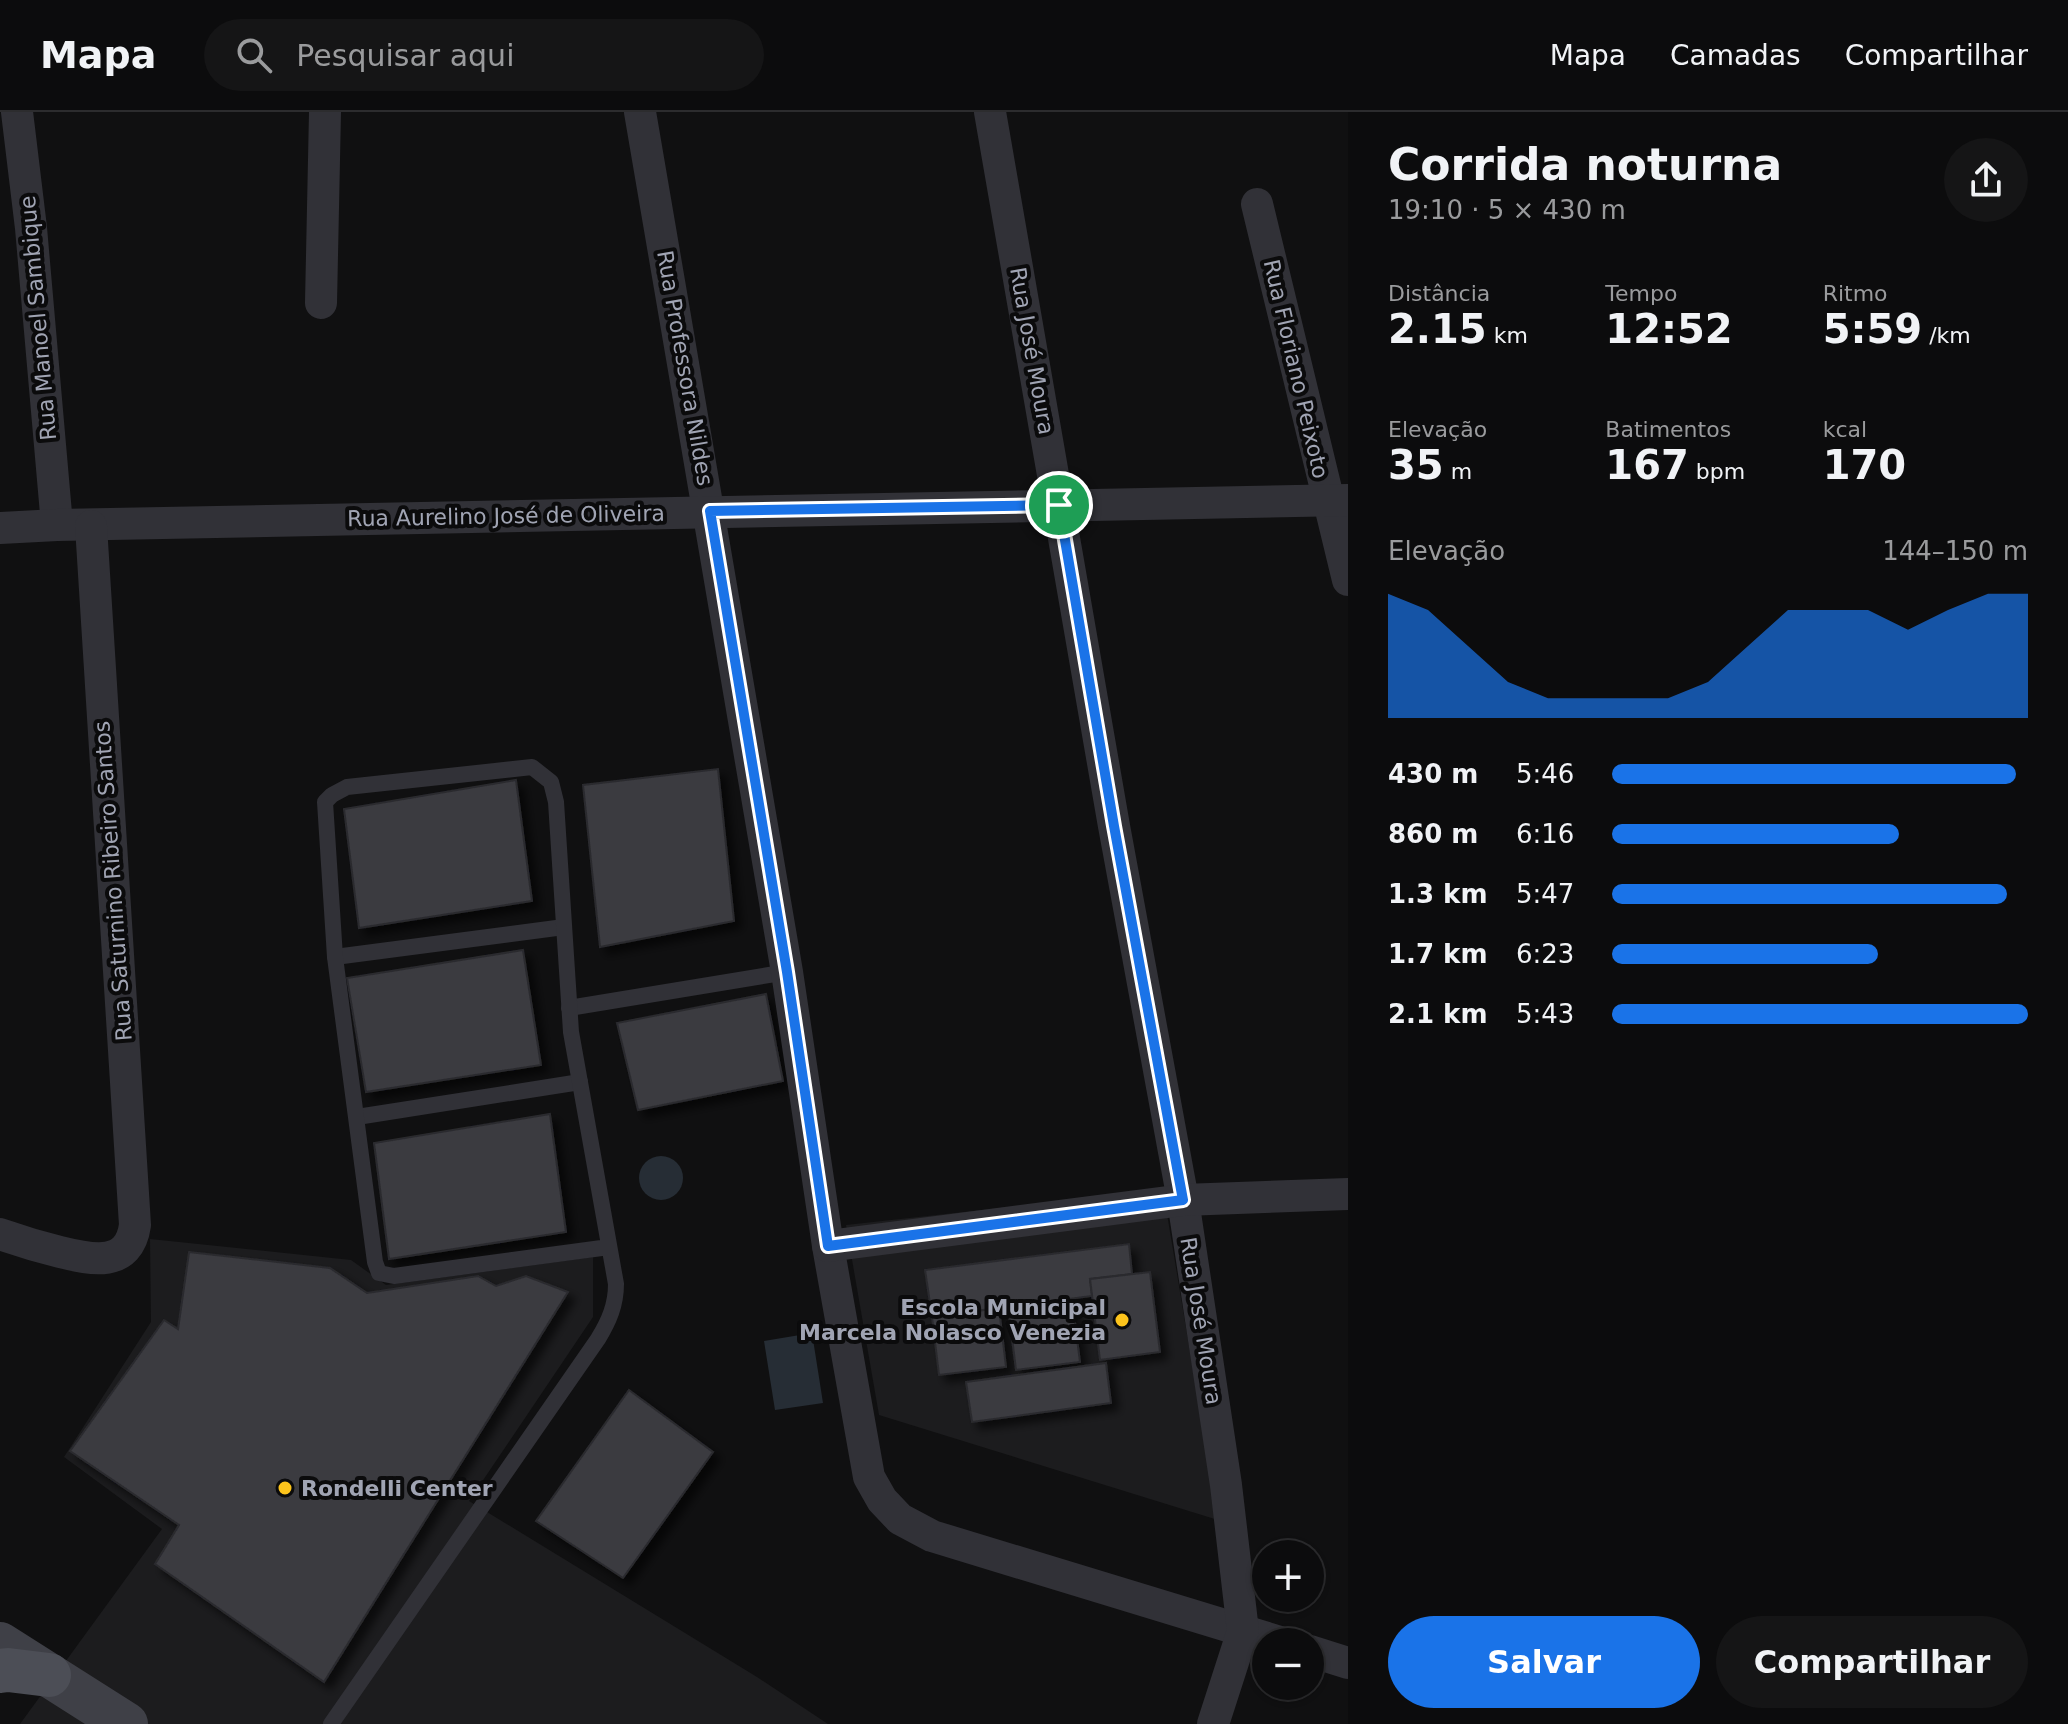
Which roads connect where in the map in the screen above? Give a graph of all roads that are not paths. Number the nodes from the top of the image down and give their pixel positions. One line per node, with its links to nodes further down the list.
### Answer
1 (17, 112): 10 (street, Rua Manoel Sambique)
2 (325, 112): 6 (street)
3 (640, 112): 9 (street, Rua Professora Nildes)
4 (990, 112): 8 (street, Rua José Moura)
5 (1257, 204): 7 (street, Rua Floriano Peixoto)
6 (321, 303)
7 (1338, 500): 8 (street, Rua Aurelino José de Oliveira); 13 (street, Rua Floriano Peixoto)
8 (1059, 505): 9 (street, Rua Aurelino José de Oliveira); 21 (street, Rua José Moura)
9 (710, 511): 11 (street, Rua Aurelino José de Oliveira); 16 (street, Rua Professora Nildes)
10 (57, 525): 11 (street, Rua Aurelino José de Oliveira); 12 (street, Rua Aurelino José de Oliveira)
11 (91, 526): 22 (street, Rua Saturnino Ribeiro Santos)
12 (0, 528)
13 (1348, 580)
14 (564, 927): 15 (lane); 15 (lane); 17 (lane)
15 (335, 957): 19 (lane)
16 (787, 972): 17 (lane); 23 (street, Rua Professora Nildes)
17 (569, 1008): 18 (lane)
18 (580, 1082): 19 (lane); 24 (lane)
19 (357, 1117): 24 (lane)
20 (1348, 1194): 21 (street)
21 (1183, 1200): 23 (street); 25 (street, Rua José Moura)
22 (0, 1234)
23 (828, 1246): 25 (street, Rua Professora Nildes)
24 (609, 1247): 33 (lane)
25 (1243, 1631): 26 (street); 34 (street, Rua José Moura)
26 (1252, 1634)
27 (0, 1644): 31 (street)
28 (1324, 1655): 29 (street)
29 (1348, 1663)
30 (0, 1671): 31 (main road)
31 (49, 1675): 32 (street)
32 (126, 1724)
33 (331, 1724)
34 (1213, 1724)

